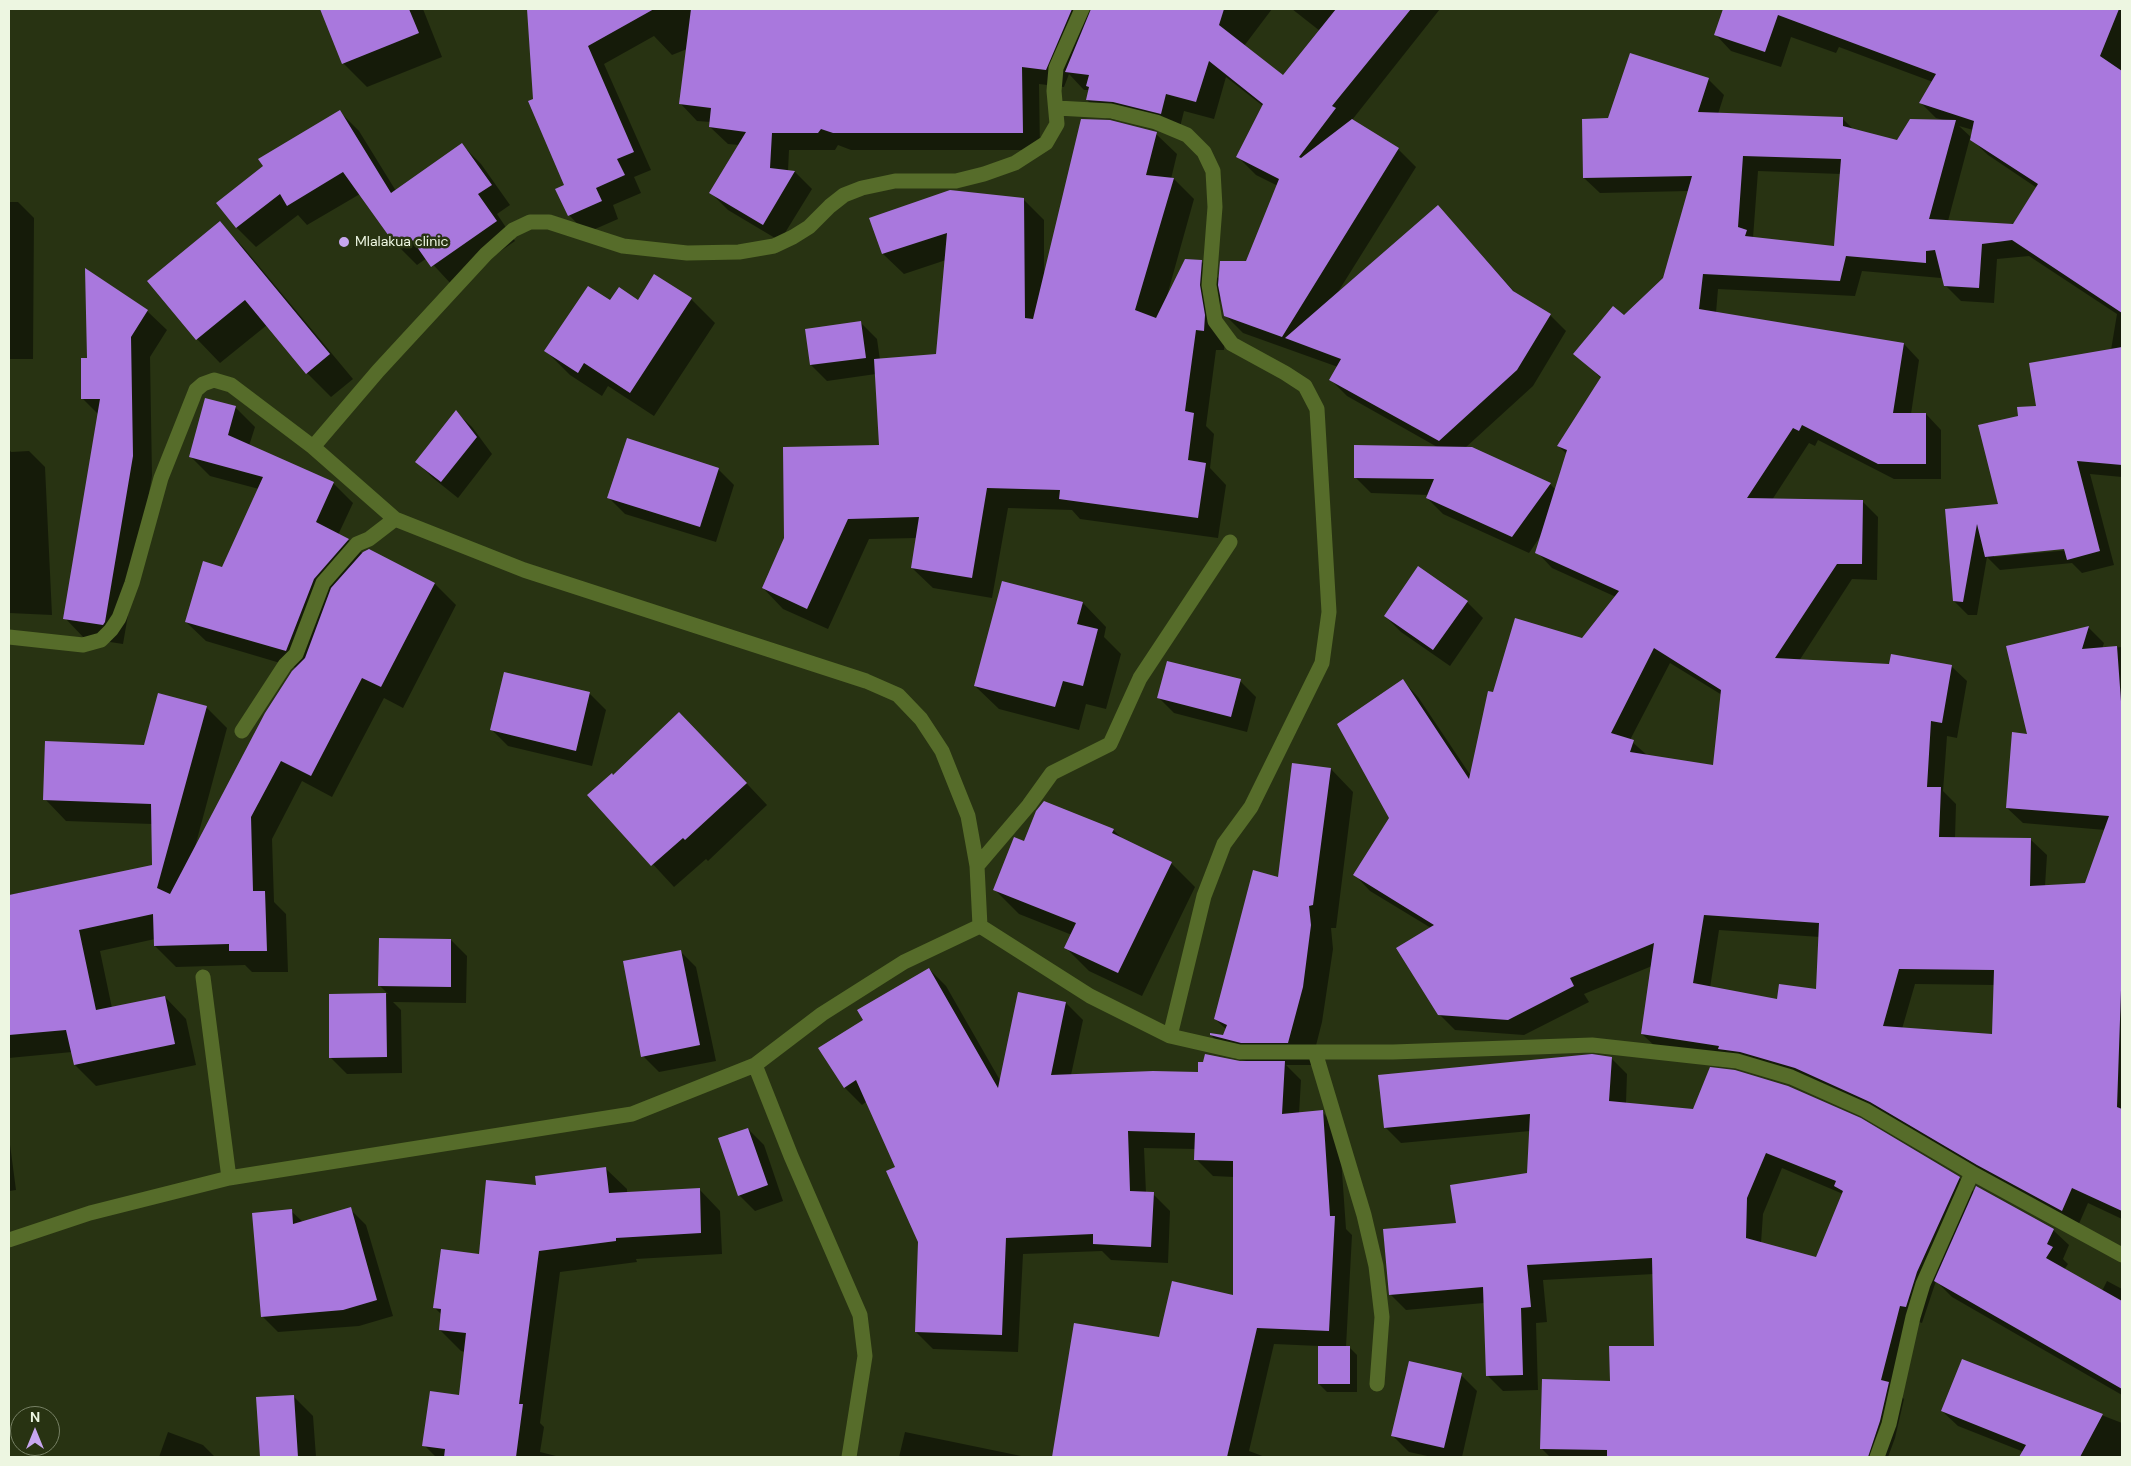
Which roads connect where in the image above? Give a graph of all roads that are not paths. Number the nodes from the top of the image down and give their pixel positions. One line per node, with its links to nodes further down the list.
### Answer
1 (1082, 9): 2 (street)
2 (1057, 108): 3 (street); 11 (street)
3 (313, 448): 4 (street); 6 (street)
4 (395, 519): 7 (street); 8 (street)
5 (1230, 542): 8 (street)
6 (9, 637)
7 (242, 730)
8 (977, 866): 9 (street)
9 (980, 926): 11 (street); 13 (street)
10 (203, 977): 15 (street)
11 (1170, 1036): 12 (street)
12 (1315, 1052): 14 (street); 18 (street)
13 (755, 1065): 15 (street); 19 (street)
14 (1972, 1173): 17 (street); 20 (street)
15 (229, 1178): 16 (street)
16 (9, 1240)
17 (2122, 1255)
18 (1377, 1384)
19 (849, 1457)
20 (1877, 1457)

